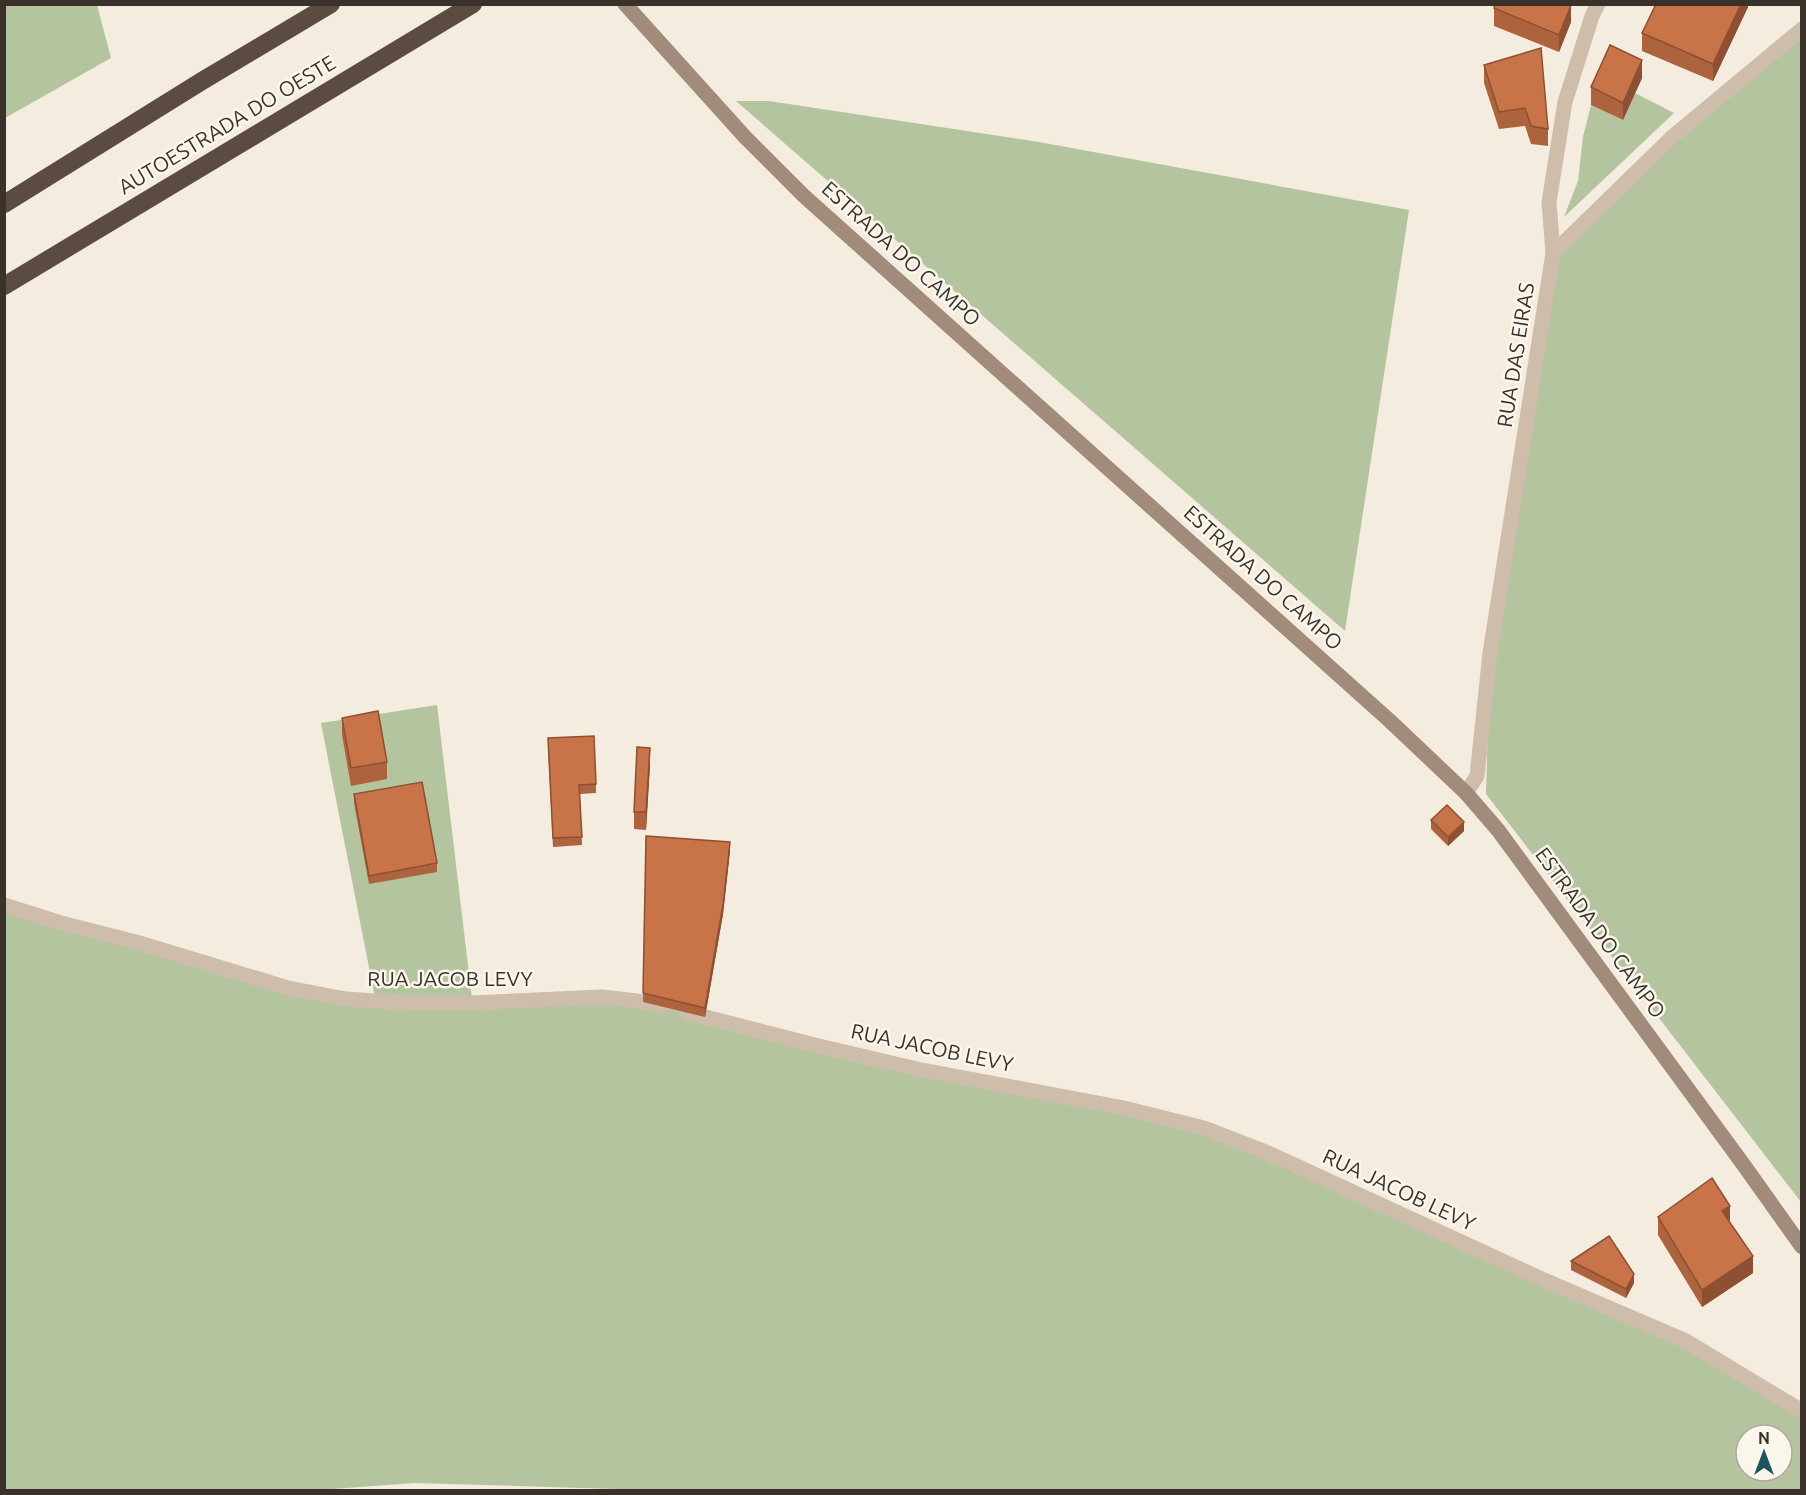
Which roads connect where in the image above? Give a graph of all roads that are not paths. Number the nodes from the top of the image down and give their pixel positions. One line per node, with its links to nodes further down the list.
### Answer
1 (331, 4): 6 (highway)
2 (473, 4): 8 (highway, AUTOESTRADA DO OESTE)
3 (626, 4): 9 (street, ESTRADA DO CAMPO)
4 (1598, 4): 7 (street, RUA DAS EIRAS)
5 (1802, 29): 7 (street)
6 (4, 204)
7 (1553, 253): 9 (street, RUA DAS EIRAS)
8 (4, 286)
9 (1466, 793): 11 (street, ESTRADA DO CAMPO)
10 (4, 905): 12 (street, RUA JACOB LEVY)
11 (1802, 1247)
12 (1802, 1412)

